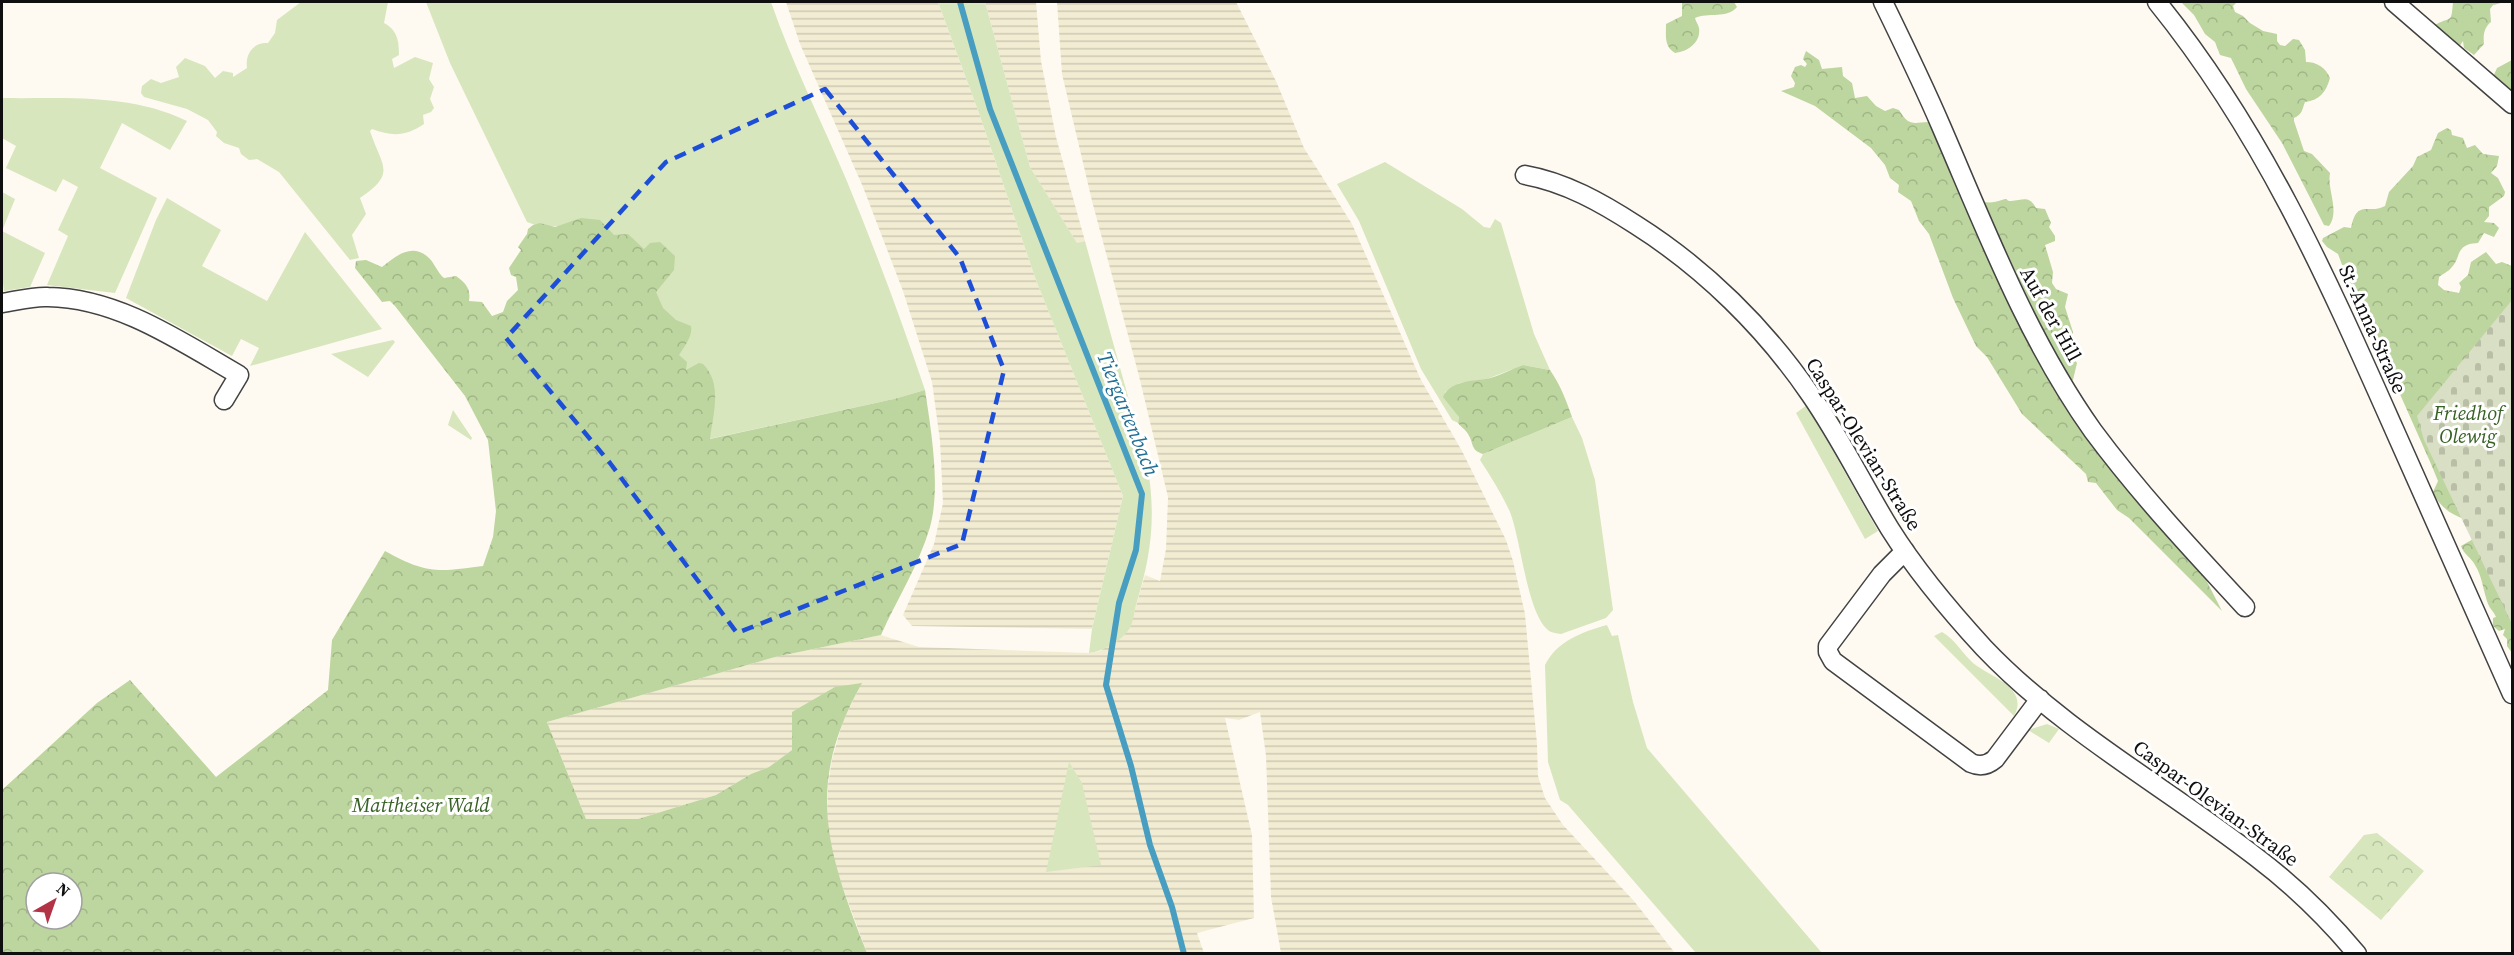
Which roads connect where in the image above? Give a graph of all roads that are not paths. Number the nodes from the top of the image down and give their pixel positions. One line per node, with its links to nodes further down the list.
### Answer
1 (1883, 2): 9 (street, Auf der Hill)
2 (2157, 2): 10 (street, St.-Anna-Straße)
3 (2394, 2): 4 (street)
4 (2512, 104)
5 (1525, 176): 8 (street, Caspar-Olevian-Straße)
6 (2, 303): 7 (street)
7 (224, 400)
8 (1905, 552): 11 (street, Caspar-Olevian-Straße); 11 (street, Caspar-Olevian-Straße)
9 (2245, 607)
10 (2512, 694)
11 (2040, 699): 12 (street, Caspar-Olevian-Straße)
12 (2357, 954)

